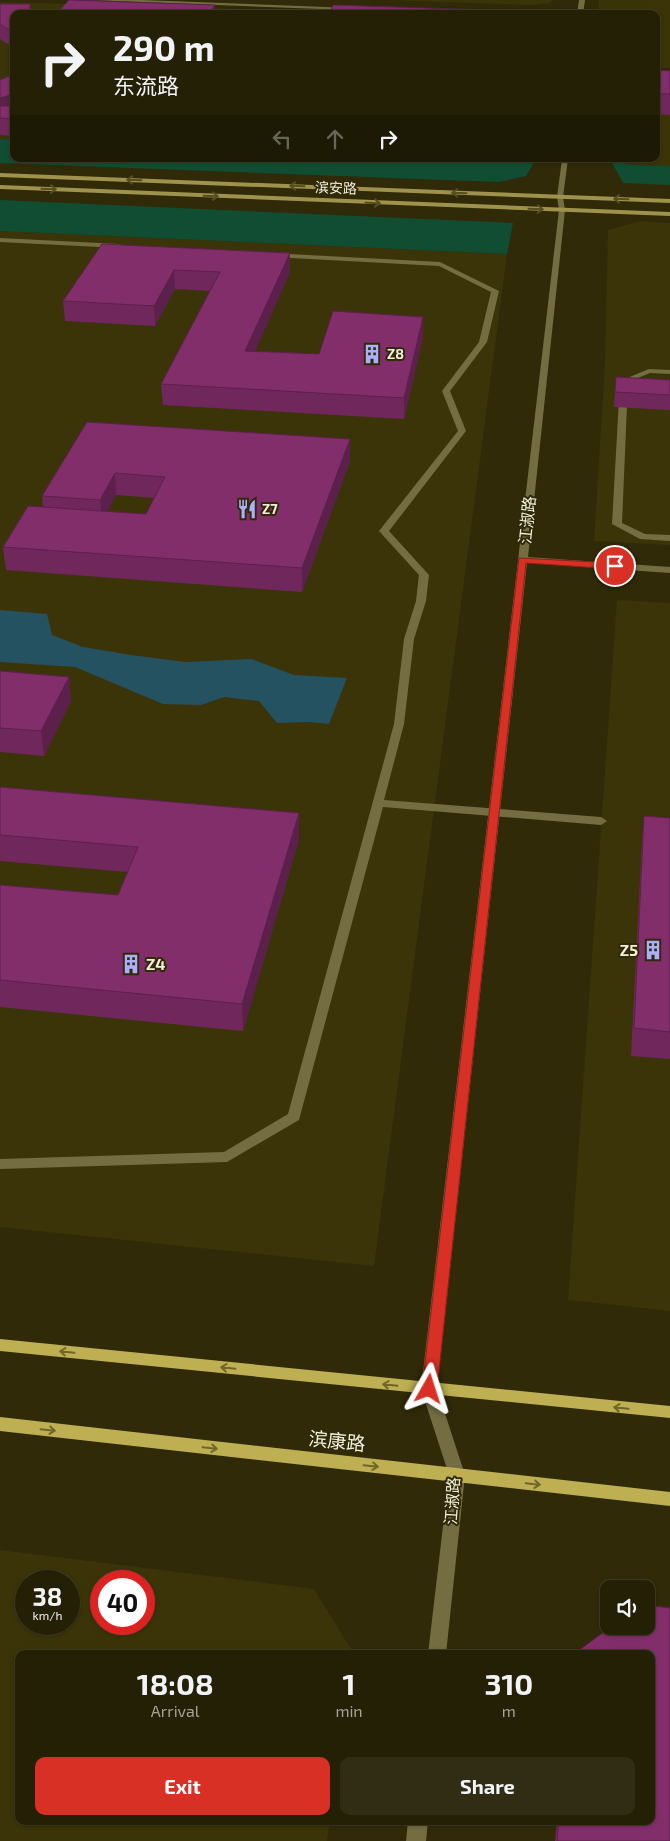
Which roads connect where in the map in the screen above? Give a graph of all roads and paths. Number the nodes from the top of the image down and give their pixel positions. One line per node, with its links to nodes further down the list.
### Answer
1 (91, 0): 2 (street)
2 (258, 5): 3 (street); 4 (street)
3 (358, 8)
4 (256, 10)
5 (565, 162): 8 (street, 江淑路)
6 (0, 175): 8 (main road, 滨安路, one-way to 6)
7 (0, 187): 10 (main road, 滨安路, one-way to 10)
8 (560, 196): 9 (main road, 滨安路, one-way to 8); 10 (street, 江淑路)
9 (670, 201)
10 (562, 210): 11 (main road, 滨安路); 17 (street, 江淑路)
11 (670, 214)
12 (0, 240): 13 (street)
13 (128, 246)
14 (258, 254): 19 (street)
15 (670, 372): 16 (street)
16 (670, 538)
17 (522, 560): 18 (street); 20 (street, 江淑路)
18 (670, 570)
19 (378, 803): 20 (street); 22 (street)
20 (494, 812): 21 (street); 24 (street, 江淑路)
21 (601, 820)
22 (0, 1164)
23 (0, 1345): 24 (main road, one-way to 23)
24 (429, 1389): 25 (main road, one-way to 24); 27 (street, 江淑路)
25 (670, 1412)
26 (0, 1424): 27 (main road, 滨康路, one-way to 27)
27 (457, 1475): 28 (main road, 滨康路, one-way to 28); 29 (street, 江淑路)
28 (670, 1499)
29 (437, 1650)
30 (418, 1825): 31 (street)
31 (416, 1841)

